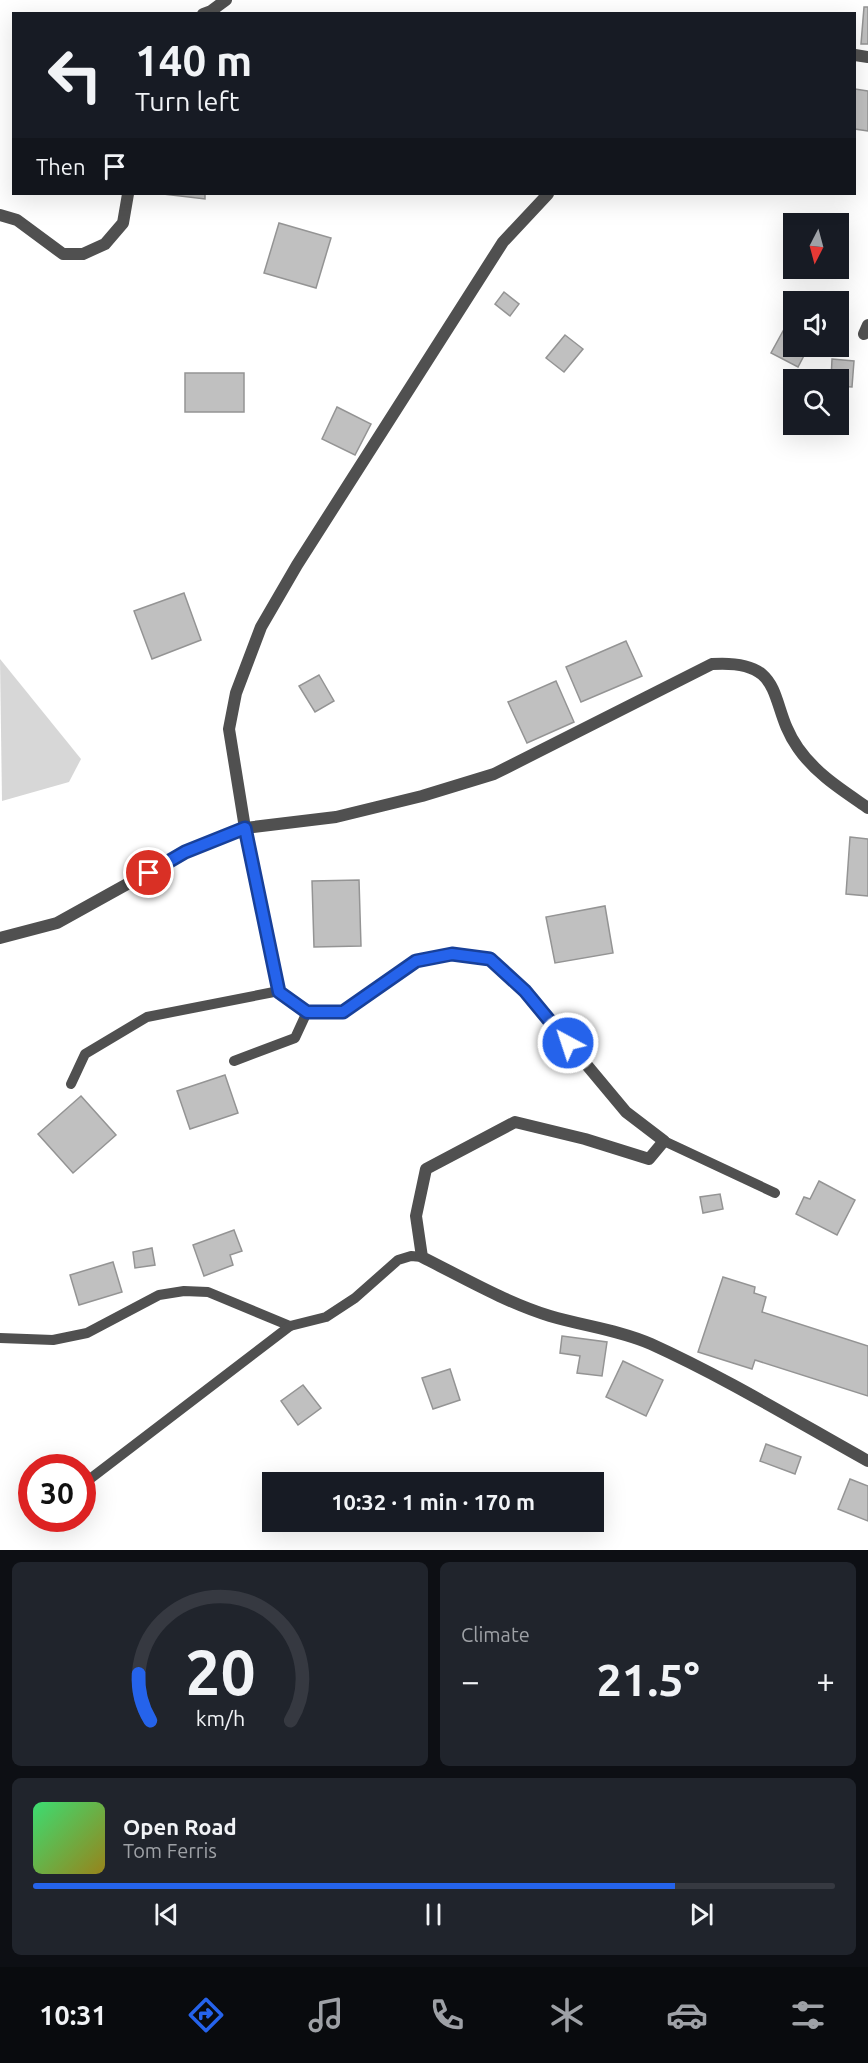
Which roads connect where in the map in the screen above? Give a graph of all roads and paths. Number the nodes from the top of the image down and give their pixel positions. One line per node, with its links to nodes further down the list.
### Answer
1 (226, 0): 2 (street)
2 (208, 12)
3 (128, 195): 5 (street)
4 (547, 195): 7 (street)
5 (0, 214)
6 (868, 808): 7 (street)
7 (245, 828): 8 (street); 9 (street)
8 (0, 938)
9 (279, 992): 10 (street); 12 (lane)
10 (307, 1012): 11 (lane); 13 (street)
11 (234, 1061)
12 (71, 1084)
13 (664, 1142): 14 (lane); 15 (street)
14 (775, 1193)
15 (422, 1257): 16 (lane); 18 (street)
16 (290, 1326): 17 (lane); 19 (lane)
17 (0, 1338)
18 (868, 1461)
19 (96, 1474)

